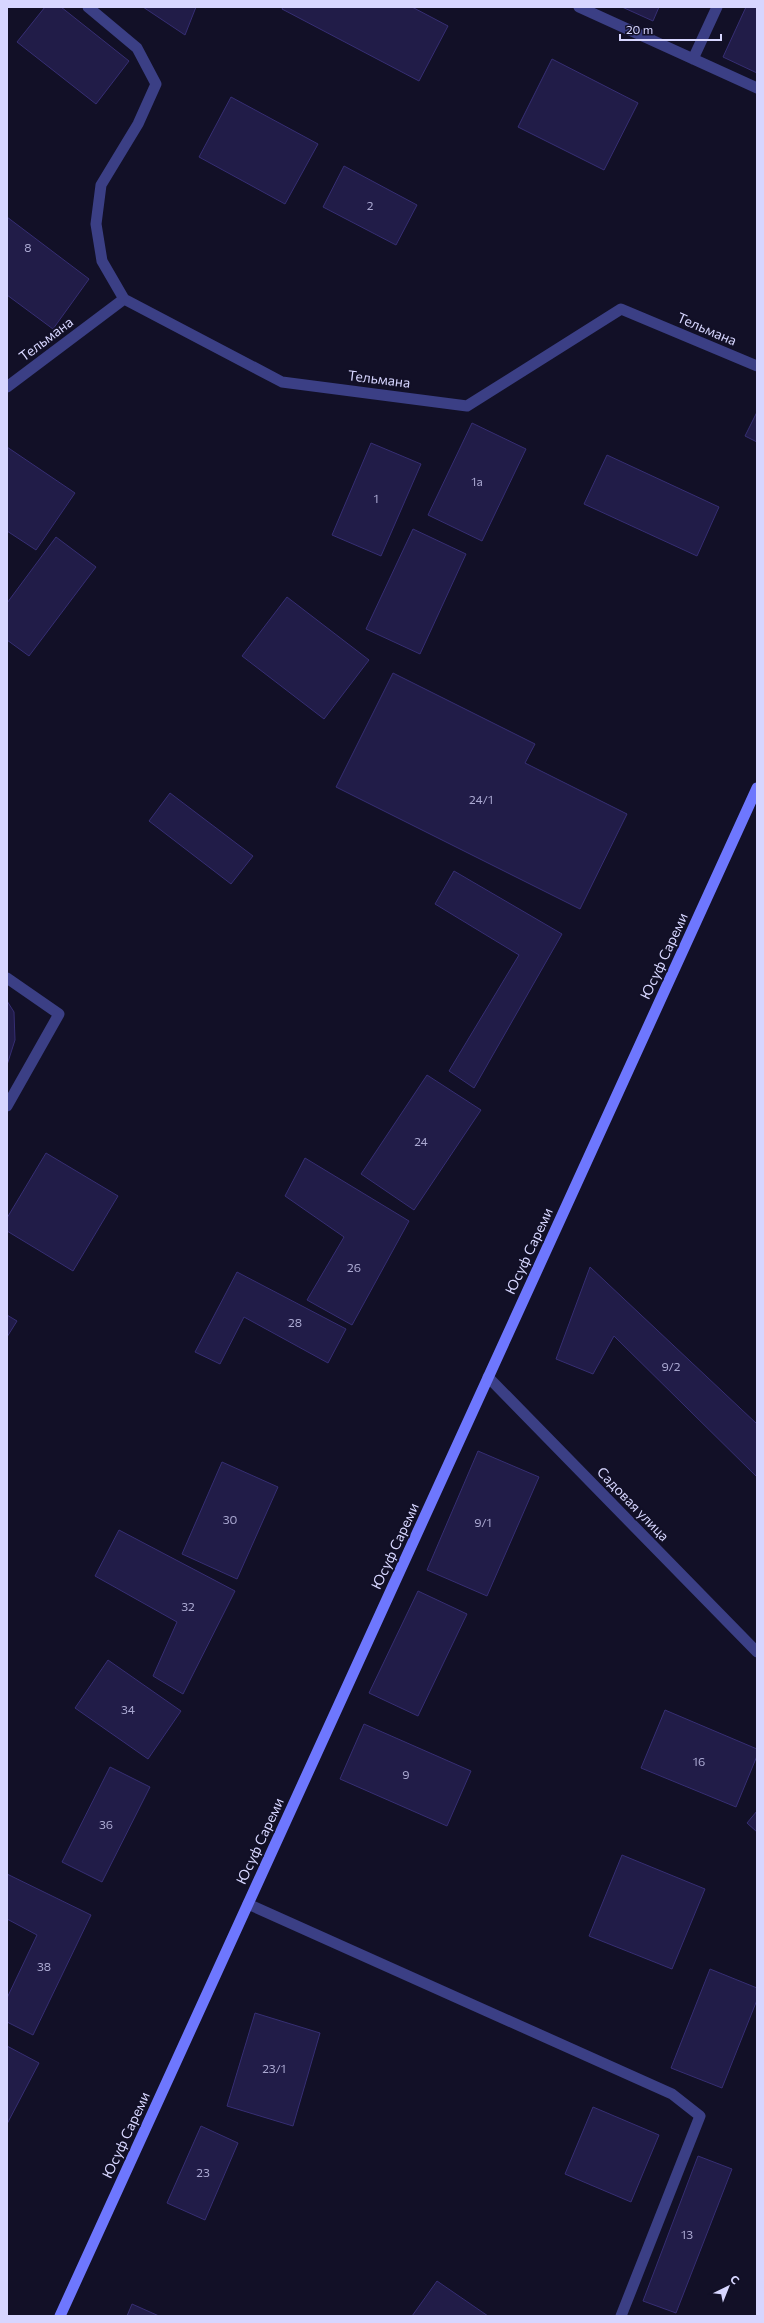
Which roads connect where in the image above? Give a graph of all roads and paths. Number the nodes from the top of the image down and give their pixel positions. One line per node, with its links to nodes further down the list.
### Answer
1 (88, 7): 6 (street)
2 (579, 7): 4 (street)
3 (717, 7): 4 (street)
4 (693, 59): 5 (street)
5 (757, 88)
6 (124, 299): 7 (street, Тельмана); 8 (street, Тельмана)
7 (757, 366)
8 (7, 387)
9 (757, 788): 12 (main road, Юсуф Сареми)
10 (7, 978): 11 (street)
11 (7, 1106)
12 (488, 1377): 13 (street, Садовая улица); 14 (main road, Юсуф Сареми)
13 (757, 1652)
14 (248, 1904): 15 (main road, Юсуф Сареми); 16 (street)
15 (60, 2316)
16 (621, 2316)

